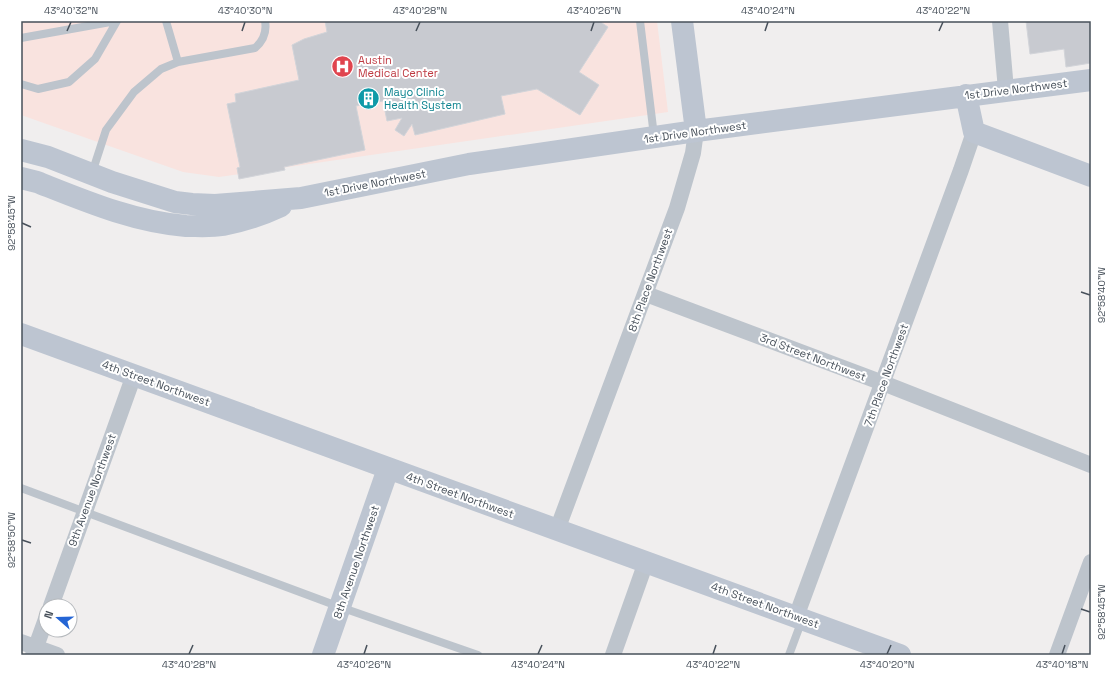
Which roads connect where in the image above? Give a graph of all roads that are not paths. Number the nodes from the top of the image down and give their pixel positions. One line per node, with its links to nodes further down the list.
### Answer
1 (116, 21): 7 (lane); 10 (lane)
2 (166, 21): 8 (lane)
3 (265, 21): 8 (lane)
4 (640, 21): 15 (lane)
5 (682, 21): 13 (street, 8th Place Northwest)
6 (1000, 21): 11 (street)
7 (21, 38)
8 (178, 62): 17 (lane)
9 (1091, 80): 11 (street, 1st Drive Northwest)
10 (21, 84)
11 (1006, 90): 12 (street, 1st Drive Northwest)
12 (966, 95): 13 (street, 1st Drive Northwest); 14 (street)
13 (696, 131): 15 (street, 1st Drive Northwest); 21 (street, 8th Place Northwest)
14 (974, 132): 18 (street); 24 (street, 7th Place Northwest)
15 (654, 137): 20 (street, 1st Drive Northwest)
16 (21, 150): 17 (street, 1st Drive Northwest)
17 (91, 173): 20 (street, 1st Drive Northwest)
18 (1091, 176)
19 (21, 178): 20 (street, 1st Drive Northwest)
20 (301, 198)
21 (646, 294): 24 (street, 3rd Street Northwest); 29 (street, 8th Place Northwest)
22 (21, 334): 23 (street, 4th Street Northwest)
23 (134, 375): 26 (street, 4th Street Northwest); 28 (street, 9th Avenue Northwest)
24 (883, 383): 25 (street, 3rd Street Northwest); 34 (street, 7th Place Northwest)
25 (1091, 465)
26 (388, 469): 29 (street, 4th Street Northwest); 33 (street, 8th Avenue Northwest)
27 (21, 488): 28 (lane)
28 (85, 511): 32 (street, 9th Avenue Northwest); 33 (lane)
29 (557, 530): 30 (street, 4th Street Northwest)
30 (646, 562): 34 (street, 4th Street Northwest); 41 (street)
31 (1091, 562): 44 (street)
32 (54, 598)
33 (340, 607): 39 (street, 8th Avenue Northwest); 40 (lane)
34 (799, 618): 42 (lane); 43 (street, 4th Street Northwest)
35 (39, 638): 37 (street)
36 (21, 642): 37 (street)
37 (35, 651): 38 (street)
38 (57, 655)
39 (323, 655)
40 (478, 655)
41 (613, 655)
42 (789, 655)
43 (900, 655)
44 (1057, 655)

